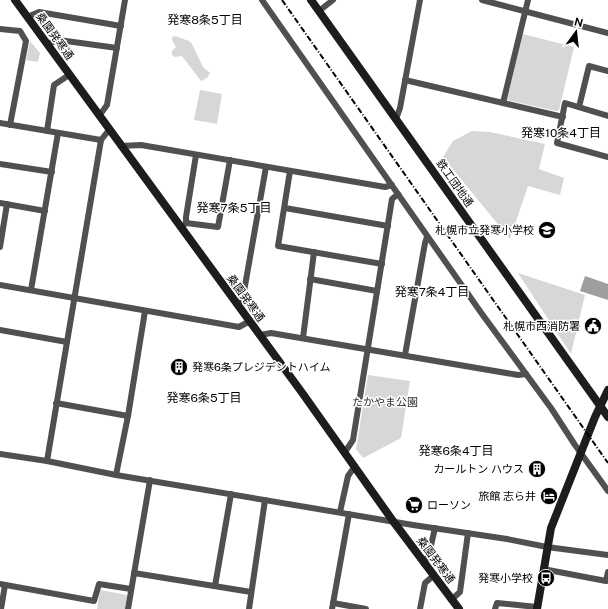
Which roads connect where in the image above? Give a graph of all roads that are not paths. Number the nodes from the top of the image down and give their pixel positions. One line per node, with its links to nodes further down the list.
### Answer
1 (15, 0): 11 (street, 桑園発寒通)
2 (125, 0): 12 (street)
3 (262, 0): 40 (street)
4 (311, 0): 9 (street, 鉄工団地通)
5 (333, 0): 9 (street)
6 (420, 0): 19 (street)
7 (482, 0): 10 (street)
8 (528, 0): 10 (street)
9 (318, 11): 25 (street, 鉄工団地通)
10 (525, 11): 14 (street); 20 (street)
11 (27, 17): 12 (street); 15 (street, 桑園発寒通)
12 (121, 26): 16 (street)
13 (0, 29): 27 (street)
14 (608, 33)
15 (47, 44): 16 (street); 18 (street, 桑園発寒通)
16 (117, 48): 22 (street)
17 (608, 71): 21 (street)
18 (69, 75): 22 (street, 桑園発寒通); 29 (street)
19 (406, 80): 20 (street); 25 (street)
20 (503, 103): 24 (street)
21 (578, 107): 23 (street); 24 (street)
22 (99, 116): 28 (street, 桑園発寒通)
23 (608, 116)
24 (562, 117): 34 (street)
25 (396, 119): 69 (street, 鉄工団地通)
26 (0, 123): 27 (street)
27 (10, 124): 29 (street)
28 (109, 130): 31 (street); 32 (street, 桑園発寒通)
29 (47, 131): 30 (street)
30 (58, 133): 31 (street); 39 (street)
31 (101, 140): 56 (street)
32 (121, 146): 33 (street); 46 (street, 桑園発寒通)
33 (196, 155): 35 (street); 46 (street)
34 (608, 157)
35 (230, 160): 37 (street); 46 (street)
36 (0, 164): 39 (street)
37 (266, 167): 38 (street); 57 (street)
38 (290, 171): 40 (street); 44 (street)
39 (52, 172): 45 (street)
40 (392, 185): 41 (street)
41 (398, 194): 47 (street); 48 (street)
42 (0, 203): 43 (street)
43 (7, 204): 45 (street); 49 (street)
44 (285, 208): 47 (street); 50 (street)
45 (45, 211): 54 (street)
46 (184, 225): 57 (street, 桑園発寒通)
47 (388, 226): 51 (street)
48 (428, 237): 65 (street); 66 (street)
49 (0, 247)
50 (314, 252): 51 (street); 52 (street)
51 (382, 264): 55 (street)
52 (310, 279): 55 (street); 62 (street)
53 (0, 285): 54 (street)
54 (31, 290): 56 (street)
55 (377, 291): 64 (street)
56 (74, 298): 58 (street); 63 (street)
57 (238, 304): 59 (street, 桑園発寒通)
58 (145, 311): 59 (street); 70 (street)
59 (250, 321): 61 (street, 桑園発寒通)
60 (0, 330): 63 (street)
61 (260, 335): 62 (street); 72 (street, 桑園発寒通)
62 (303, 338): 64 (street)
63 (67, 342): 68 (street)
64 (368, 349): 65 (street); 72 (street)
65 (405, 355): 66 (street)
66 (526, 374): 73 (street)
67 (608, 390): 69 (street)
68 (56, 403): 70 (street); 75 (street)
69 (600, 406): 71 (street, 鉄工団地通); 73 (street)
70 (128, 416): 77 (street)
71 (608, 418)
72 (345, 452): 76 (street, 桑園発寒通)
73 (581, 452): 79 (street); 87 (street)
74 (0, 454): 75 (street)
75 (47, 461): 77 (street)
76 (355, 466): 82 (street); 84 (street, 桑園発寒通)
77 (116, 475): 78 (street)
78 (150, 480): 80 (street); 92 (street)
79 (608, 491)
80 (231, 494): 81 (street); 95 (street)
81 (265, 500): 82 (street); 97 (street)
82 (340, 512): 83 (street)
83 (349, 514): 84 (street); 100 (street)
84 (393, 521): 85 (street); 89 (street, 桑園発寒通)
85 (434, 528): 86 (street); 89 (street)
86 (468, 533): 87 (street); 98 (street)
87 (547, 547): 88 (street); 90 (street)
88 (608, 555)
89 (424, 564): 93 (street, 桑園発寒通)
90 (543, 569): 91 (street); 101 (street)
91 (608, 572)
92 (134, 573): 95 (street); 96 (street)
93 (434, 576): 98 (street, 桑園発寒通); 107 (street)
94 (3, 585): 99 (street); 102 (street)
95 (215, 586): 97 (street)
96 (131, 589): 99 (street); 104 (street)
97 (251, 592): 105 (street)
98 (451, 600): 108 (street, 桑園発寒通)
99 (94, 601): 103 (street)
100 (333, 606): 106 (street)
101 (537, 608): 109 (street)
102 (1, 609)
103 (92, 609)
104 (128, 609)
105 (248, 609)
106 (366, 609)
107 (420, 609)
108 (458, 609)
109 (495, 609)

